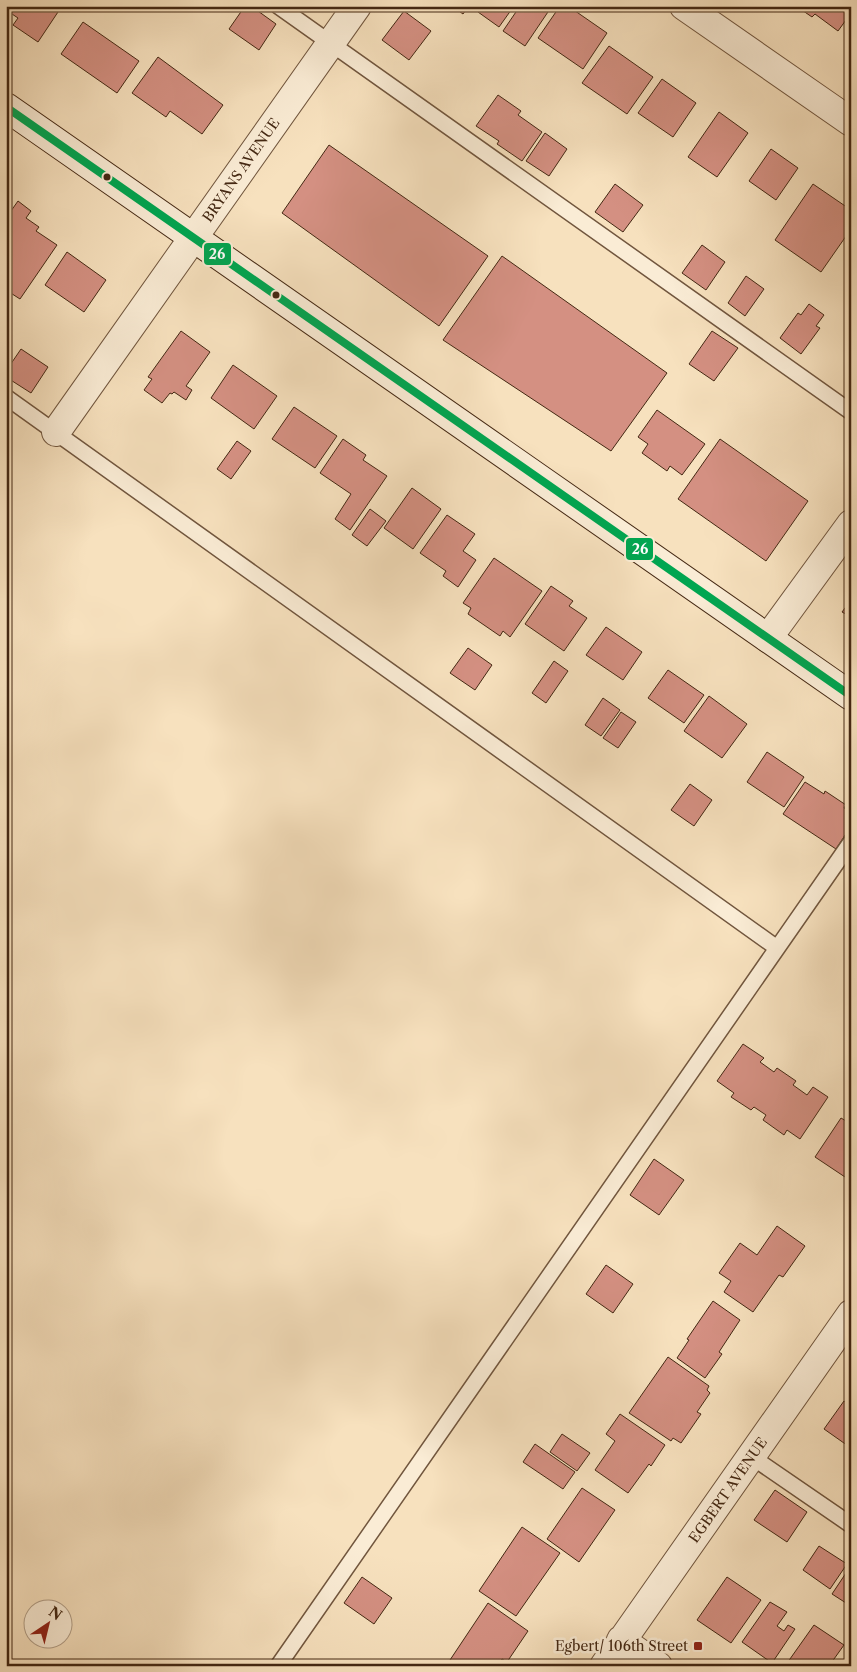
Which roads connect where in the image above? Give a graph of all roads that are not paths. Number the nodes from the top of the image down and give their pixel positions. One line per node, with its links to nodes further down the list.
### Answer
1 (278, 6): 4 (lane)
2 (357, 6): 4 (street, BRYANS AVENUE)
3 (684, 6): 6 (street)
4 (331, 44): 7 (street, BRYANS AVENUE); 9 (lane)
5 (6, 107): 7 (street)
6 (851, 122)
7 (194, 239): 10 (street, BRYANS AVENUE); 12 (street)
8 (6, 397): 10 (lane)
9 (851, 412)
10 (56, 432): 15 (lane)
11 (851, 524): 12 (street)
12 (768, 638): 13 (street)
13 (851, 696)
14 (851, 842): 15 (lane)
15 (777, 948): 20 (lane)
16 (851, 1314): 17 (street, EGBERT AVENUE)
17 (752, 1456): 18 (lane); 19 (street, EGBERT AVENUE)
18 (851, 1525)
19 (621, 1640): 21 (street, EGBERT AVENUE); 22 (street)
20 (278, 1666)
21 (604, 1666)
22 (658, 1666)

